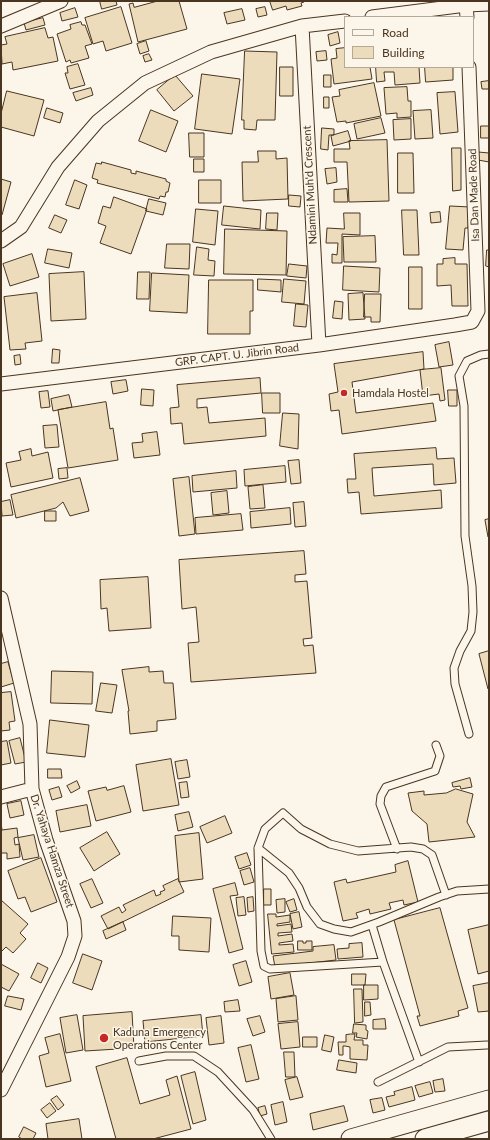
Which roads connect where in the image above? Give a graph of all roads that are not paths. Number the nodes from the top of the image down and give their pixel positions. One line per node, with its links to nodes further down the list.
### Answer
1 (61, 1): 6 (street)
2 (489, 4): 3 (street)
3 (466, 11): 4 (street)
4 (388, 16)
5 (344, 20): 7 (street)
6 (1, 26)
7 (302, 26): 9 (street); 11 (street, Ndamini Muh'd Crescent)
8 (469, 68): 10 (street, Isa Dan Made Road)
9 (1, 241)
10 (472, 322): 11 (street, GRP. CAPT. U. Jibrin Road)
11 (319, 345): 13 (street, GRP. CAPT. U. Jibrin Road)
12 (489, 354): 15 (lane)
13 (1, 384)
14 (1, 598): 17 (street, Dr. Yahaya Hamza Street)
15 (470, 734)
16 (436, 746): 20 (lane)
17 (32, 789): 18 (street); 28 (street, Dr. Yahaya Hamza Street)
18 (1, 797)
19 (258, 848): 20 (lane); 23 (lane); 24 (lane)
20 (398, 849): 22 (lane)
21 (489, 889): 22 (lane)
22 (446, 895): 23 (lane)
23 (372, 925): 24 (lane)
24 (383, 962): 27 (lane)
25 (487, 1045): 27 (lane)
26 (139, 1061): 33 (lane)
27 (419, 1062): 29 (lane)
28 (5, 1070): 30 (street, Dr. Yahaya Hamza Street)
29 (378, 1082)
30 (1, 1090)
31 (489, 1100): 34 (main road)
32 (489, 1122): 35 (main road)
33 (271, 1139)
34 (351, 1139)
35 (425, 1139)

